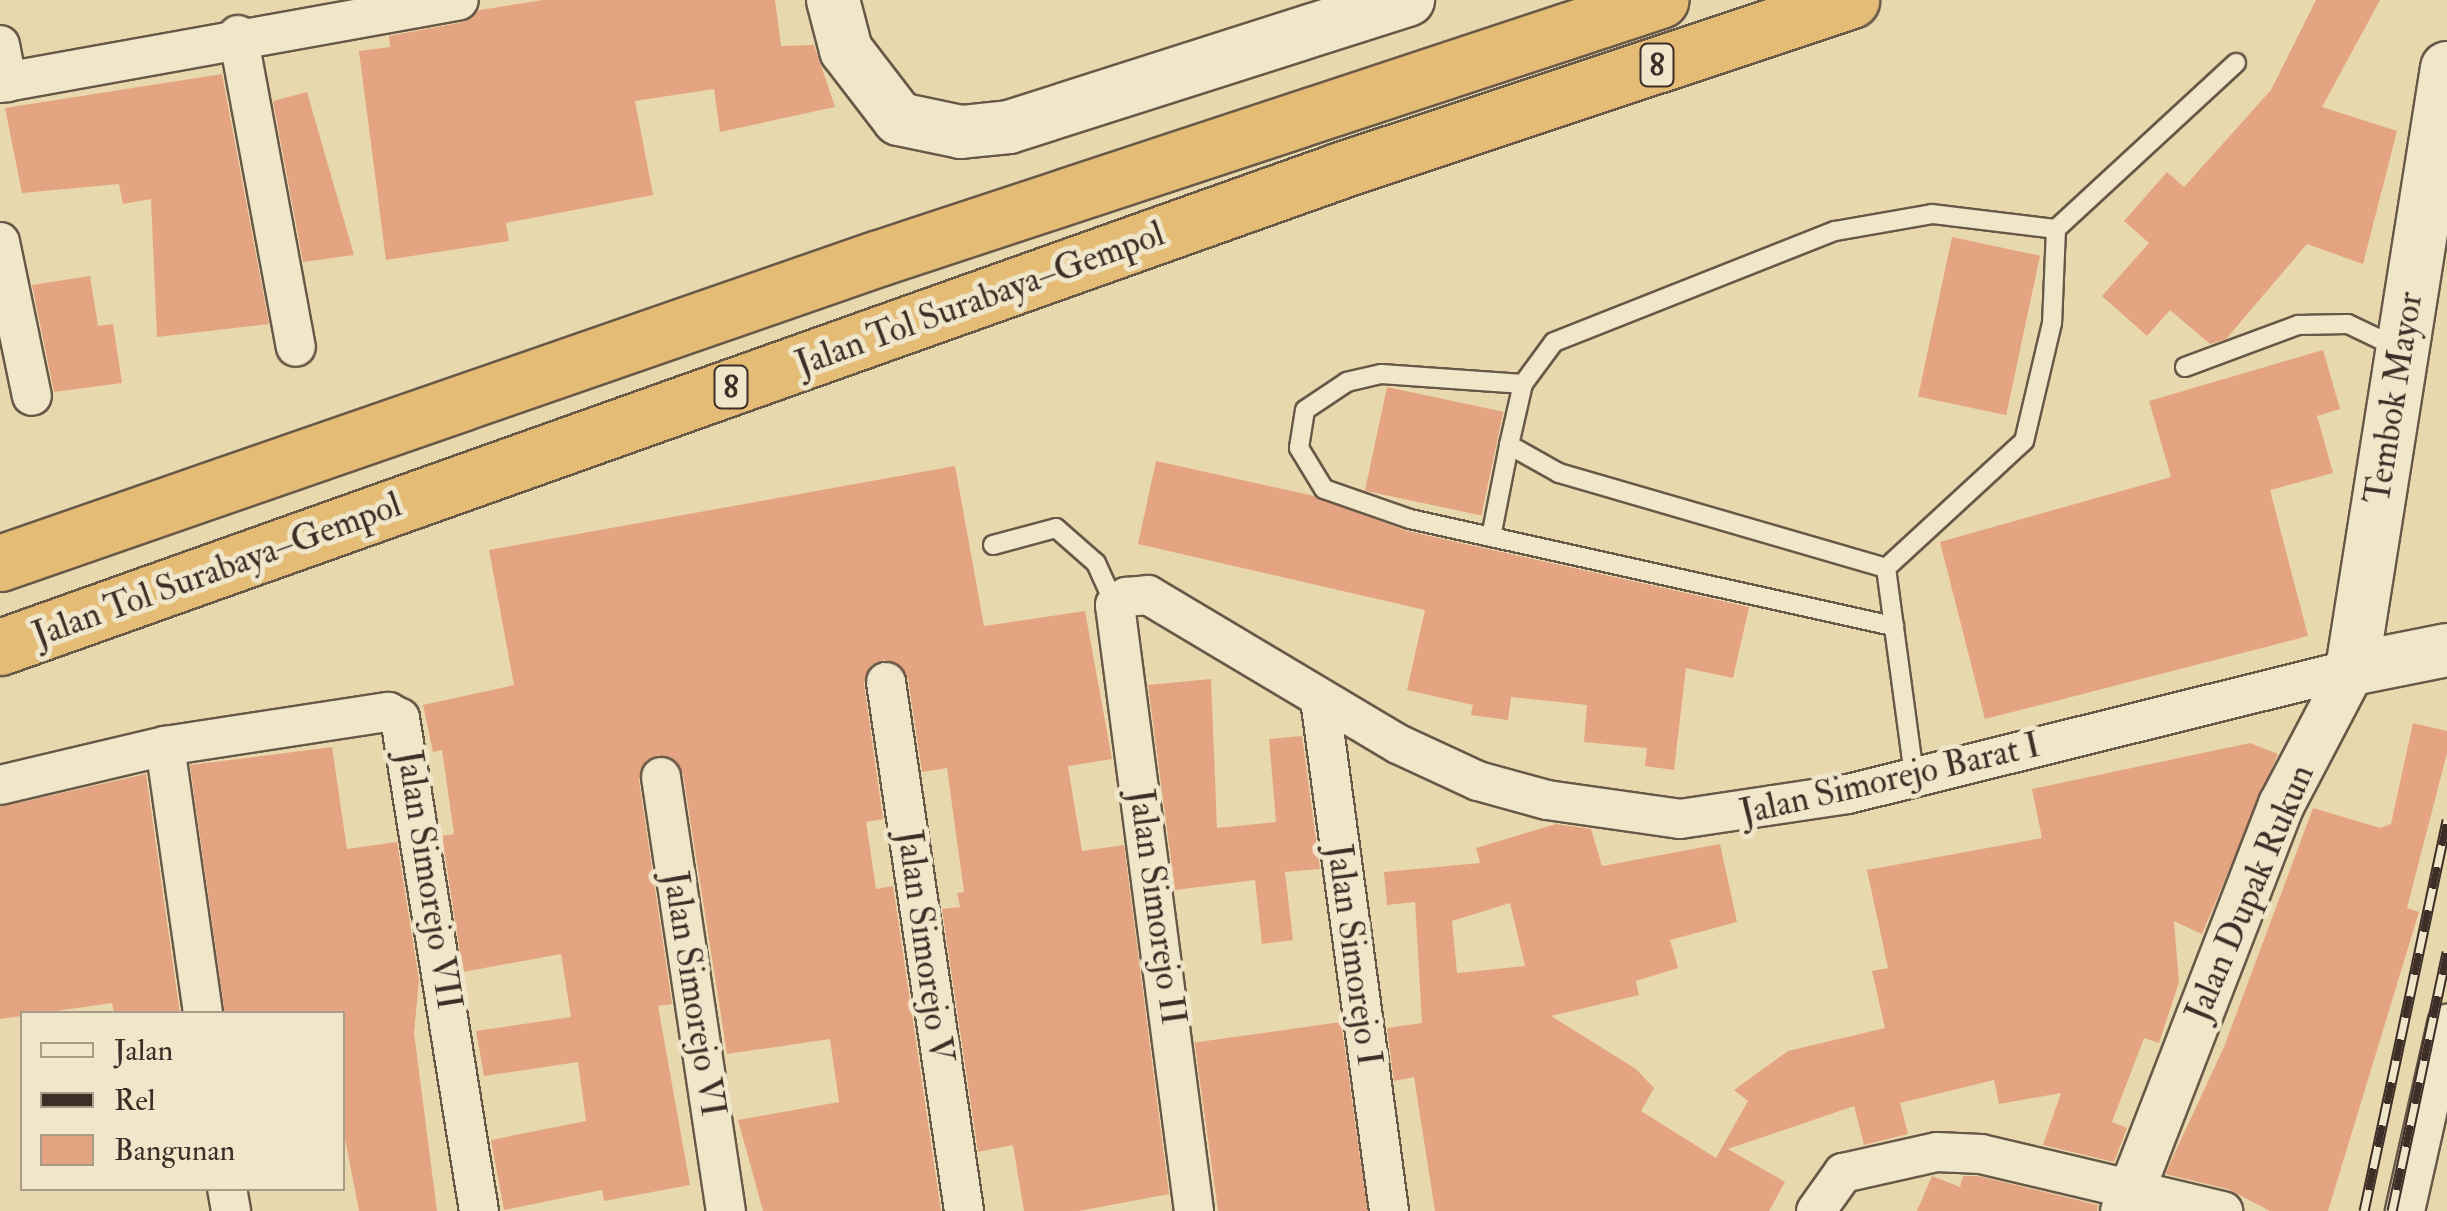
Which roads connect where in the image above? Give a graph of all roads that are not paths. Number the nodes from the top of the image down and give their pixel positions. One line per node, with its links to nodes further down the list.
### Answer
1 (459, 0): 6 (street)
2 (833, 0): 5 (main road)
3 (1660, 0): 20 (highway, Jalan Tol Surabaya–Gempol / 8)
4 (1851, 0): 24 (highway, Jalan Tol Surabaya–Gempol / 8)
5 (1381, 5)
6 (238, 35): 9 (street); 12 (street)
7 (2236, 63): 10 (lane)
8 (2447, 68): 13 (main road, Tembok Mayor)
9 (2, 70)
10 (2056, 230): 15 (lane); 21 (lane)
11 (0, 242): 16 (street)
12 (296, 347)
13 (2402, 350): 14 (lane); 26 (main road, Tembok Mayor)
14 (2185, 368)
15 (1523, 384): 17 (lane); 18 (lane)
16 (32, 396)
17 (1509, 445): 18 (lane); 21 (lane)
18 (1491, 537): 23 (lane)
19 (993, 545): 22 (lane)
20 (0, 563)
21 (1886, 568): 23 (lane)
22 (1115, 605): 28 (street, Jalan Simorejo Barat I); 39 (street, Jalan Simorejo II)
23 (1894, 626): 30 (lane)
24 (0, 648)
25 (2447, 650): 26 (main road)
26 (2352, 669): 30 (street, Jalan Simorejo Barat I); 35 (street, Jalan Dupak Rukun)
27 (886, 682): 38 (street, Jalan Simorejo V)
28 (1320, 700): 30 (street, Jalan Simorejo Barat I); 40 (street, Jalan Simorejo I)
29 (165, 746): 32 (street, Jalan Simorejo VII); 33 (street); 36 (street, Jalan Simorejo VII)
30 (1914, 774)
31 (661, 777): 37 (street, Jalan Simorejo VI)
32 (0, 785)
33 (203, 1011)
34 (2447, 1024): 43 (street)
35 (2127, 1201): 41 (street); 42 (street)
36 (479, 1211)
37 (726, 1211)
38 (964, 1211)
39 (1194, 1211)
40 (1388, 1211)
41 (1816, 1211)
42 (2223, 1211)
43 (2405, 1211)

